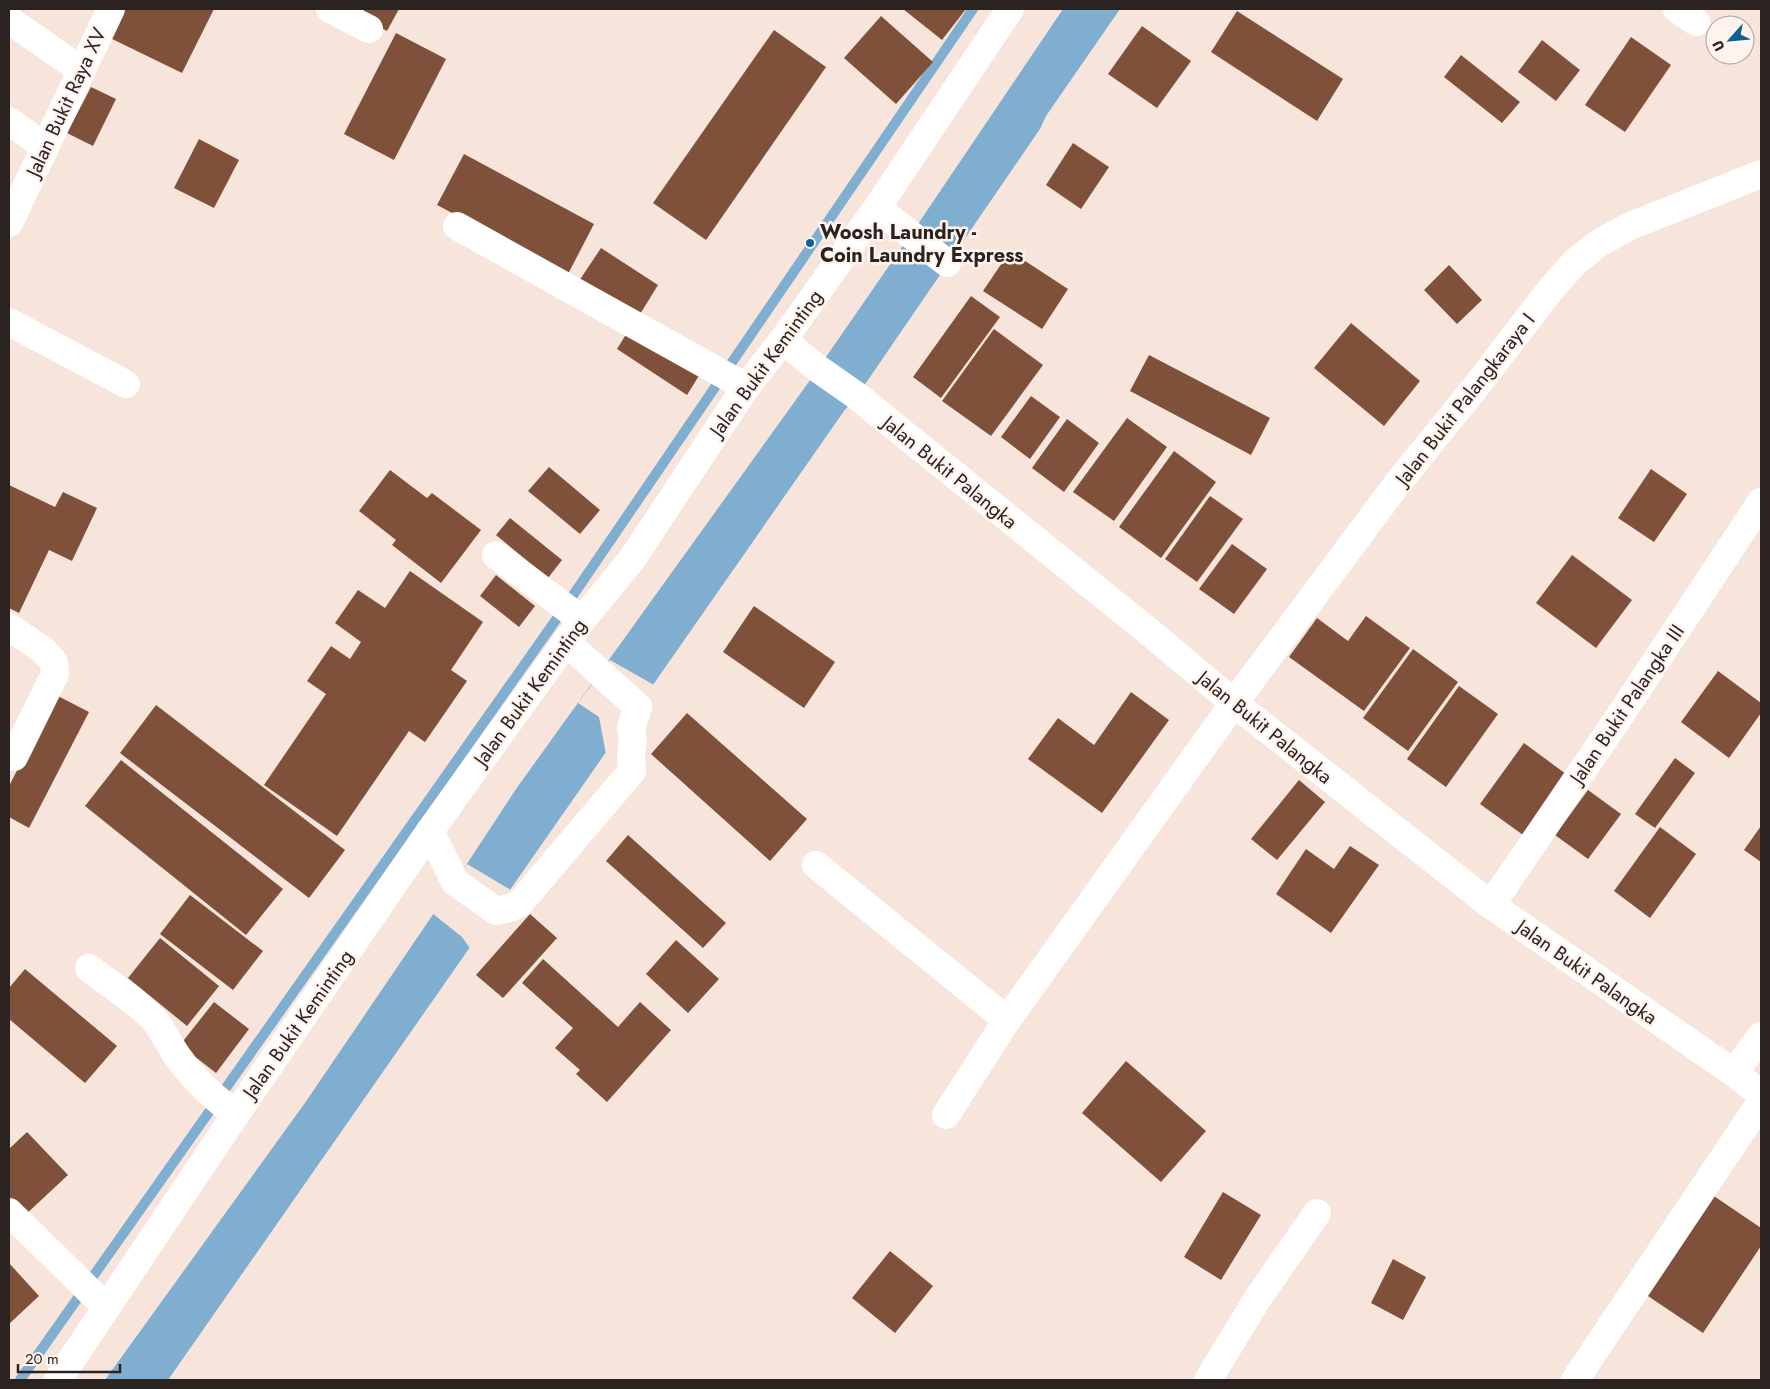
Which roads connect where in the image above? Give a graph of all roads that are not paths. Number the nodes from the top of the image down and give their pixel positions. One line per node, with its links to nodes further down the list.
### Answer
1 (111, 9): 6 (street, Jalan Bukit Raya XV)
2 (330, 9): 5 (street)
3 (1010, 9): 10 (street, Jalan Bukit Keminting)
4 (9, 20): 6 (street)
5 (369, 29)
6 (82, 70): 8 (street, Jalan Bukit Raya XV)
7 (9, 120): 8 (street)
8 (45, 147): 11 (street, Jalan Bukit Raya XV)
9 (1761, 174): 23 (street, Jalan Bukit Palangkaraya I)
10 (877, 208): 13 (street); 15 (street, Jalan Bukit Keminting)
11 (9, 220)
12 (457, 226): 17 (street)
13 (947, 263)
14 (9, 322): 16 (street)
15 (783, 340): 17 (street, Jalan Bukit Keminting); 23 (street, Jalan Bukit Palangka)
16 (126, 384)
17 (746, 387): 20 (street, Jalan Bukit Keminting)
18 (1761, 502): 27 (street, Jalan Bukit Palangka III)
19 (496, 555): 20 (street)
20 (582, 620): 22 (street, Jalan Bukit Keminting)
21 (9, 627): 24 (street)
22 (566, 642): 25 (street, Jalan Bukit Keminting); 25 (street)
23 (1234, 703): 27 (street, Jalan Bukit Palangka); 29 (street, Jalan Bukit Palangkaraya I)
24 (14, 757)
25 (430, 831): 34 (street, Jalan Bukit Keminting)
26 (816, 865): 29 (street)
27 (1491, 905): 31 (street, Jalan Bukit Palangka)
28 (89, 968): 34 (street)
29 (1008, 1020): 35 (street, Jalan Bukit Palangkaraya I)
30 (1761, 1036): 31 (street)
31 (1734, 1073): 32 (street, Jalan Bukit Palangka)
32 (1761, 1094)
33 (1761, 1102): 41 (street)
34 (236, 1114): 38 (street, Jalan Bukit Keminting)
35 (946, 1115)
36 (9, 1212): 38 (street)
37 (1318, 1213): 40 (street)
38 (106, 1307): 39 (street, Jalan Bukit Keminting)
39 (58, 1380)
40 (1208, 1380)
41 (1575, 1380)

